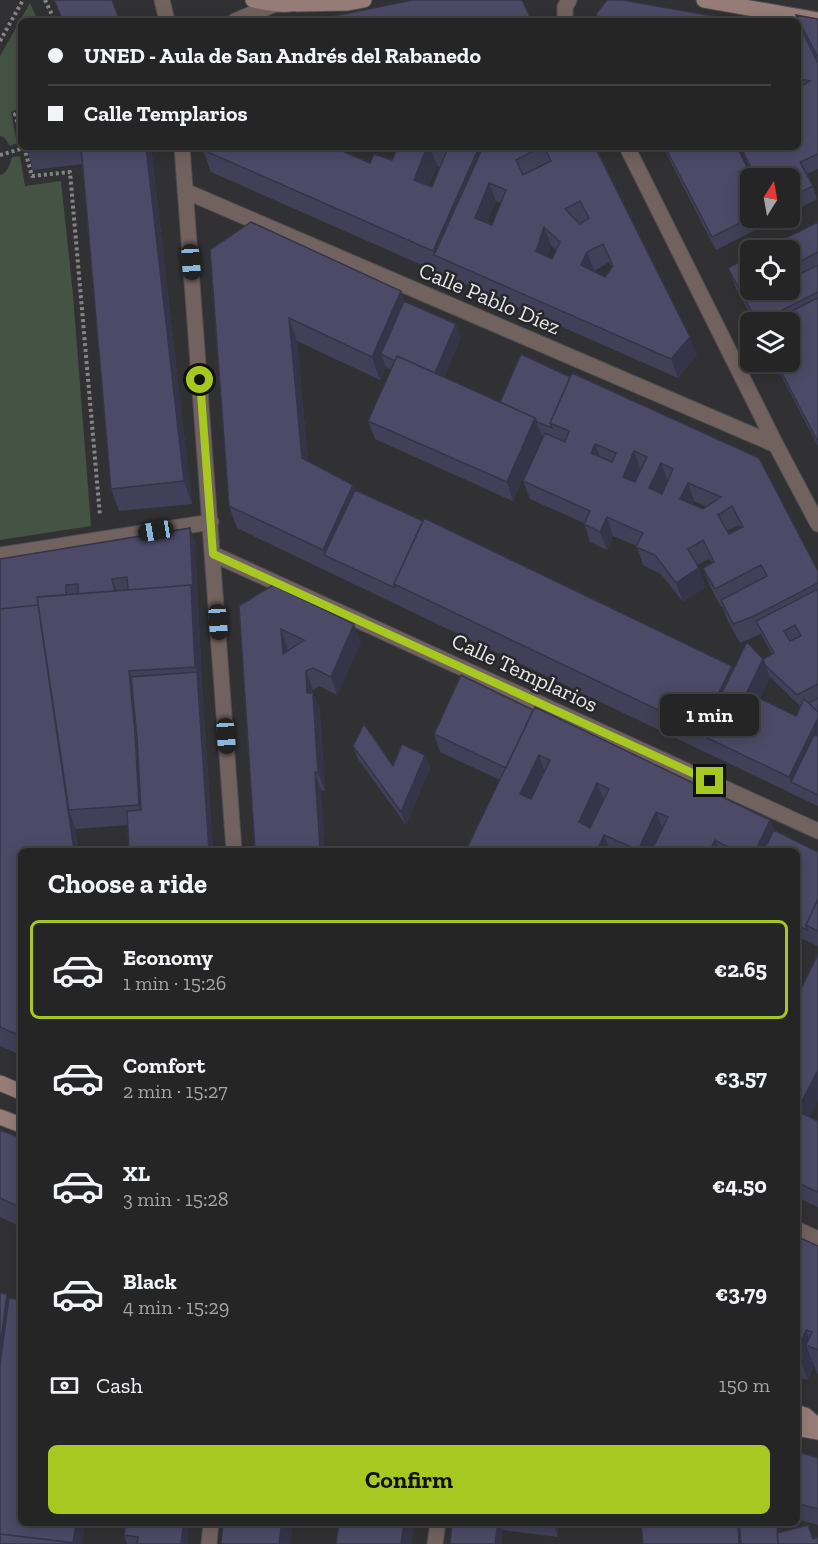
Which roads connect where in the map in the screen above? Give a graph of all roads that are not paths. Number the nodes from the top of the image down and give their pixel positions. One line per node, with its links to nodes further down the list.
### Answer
1 (162, 0): 8 (street)
2 (254, 0): 7 (main road)
3 (364, 0): 6 (main road)
4 (569, 0): 10 (street)
5 (704, 0): 11 (main road)
6 (303, 2): 7 (main road)
7 (273, 5): 9 (street)
8 (166, 18)
9 (242, 18)
10 (566, 18)
11 (818, 20)
12 (182, 150): 14 (street)
13 (628, 150): 15 (street)
14 (186, 191): 15 (street, Calle Pablo Díez); 16 (street)
15 (776, 445): 17 (street)
16 (211, 522): 18 (street); 19 (street)
17 (818, 524)
18 (213, 554): 20 (street, Calle Templarios); 21 (street)
19 (0, 555)
20 (818, 831)
21 (234, 848)
22 (0, 1083): 23 (main road)
23 (18, 1091)
24 (0, 1117): 25 (main road)
25 (18, 1124)
26 (800, 1231): 27 (street)
27 (818, 1239)
28 (800, 1413): 29 (main road)
29 (818, 1426)
30 (800, 1429): 31 (main road)
31 (818, 1432)
32 (211, 1526): 34 (street)
33 (437, 1526): 35 (street)
34 (209, 1544)
35 (435, 1544)

